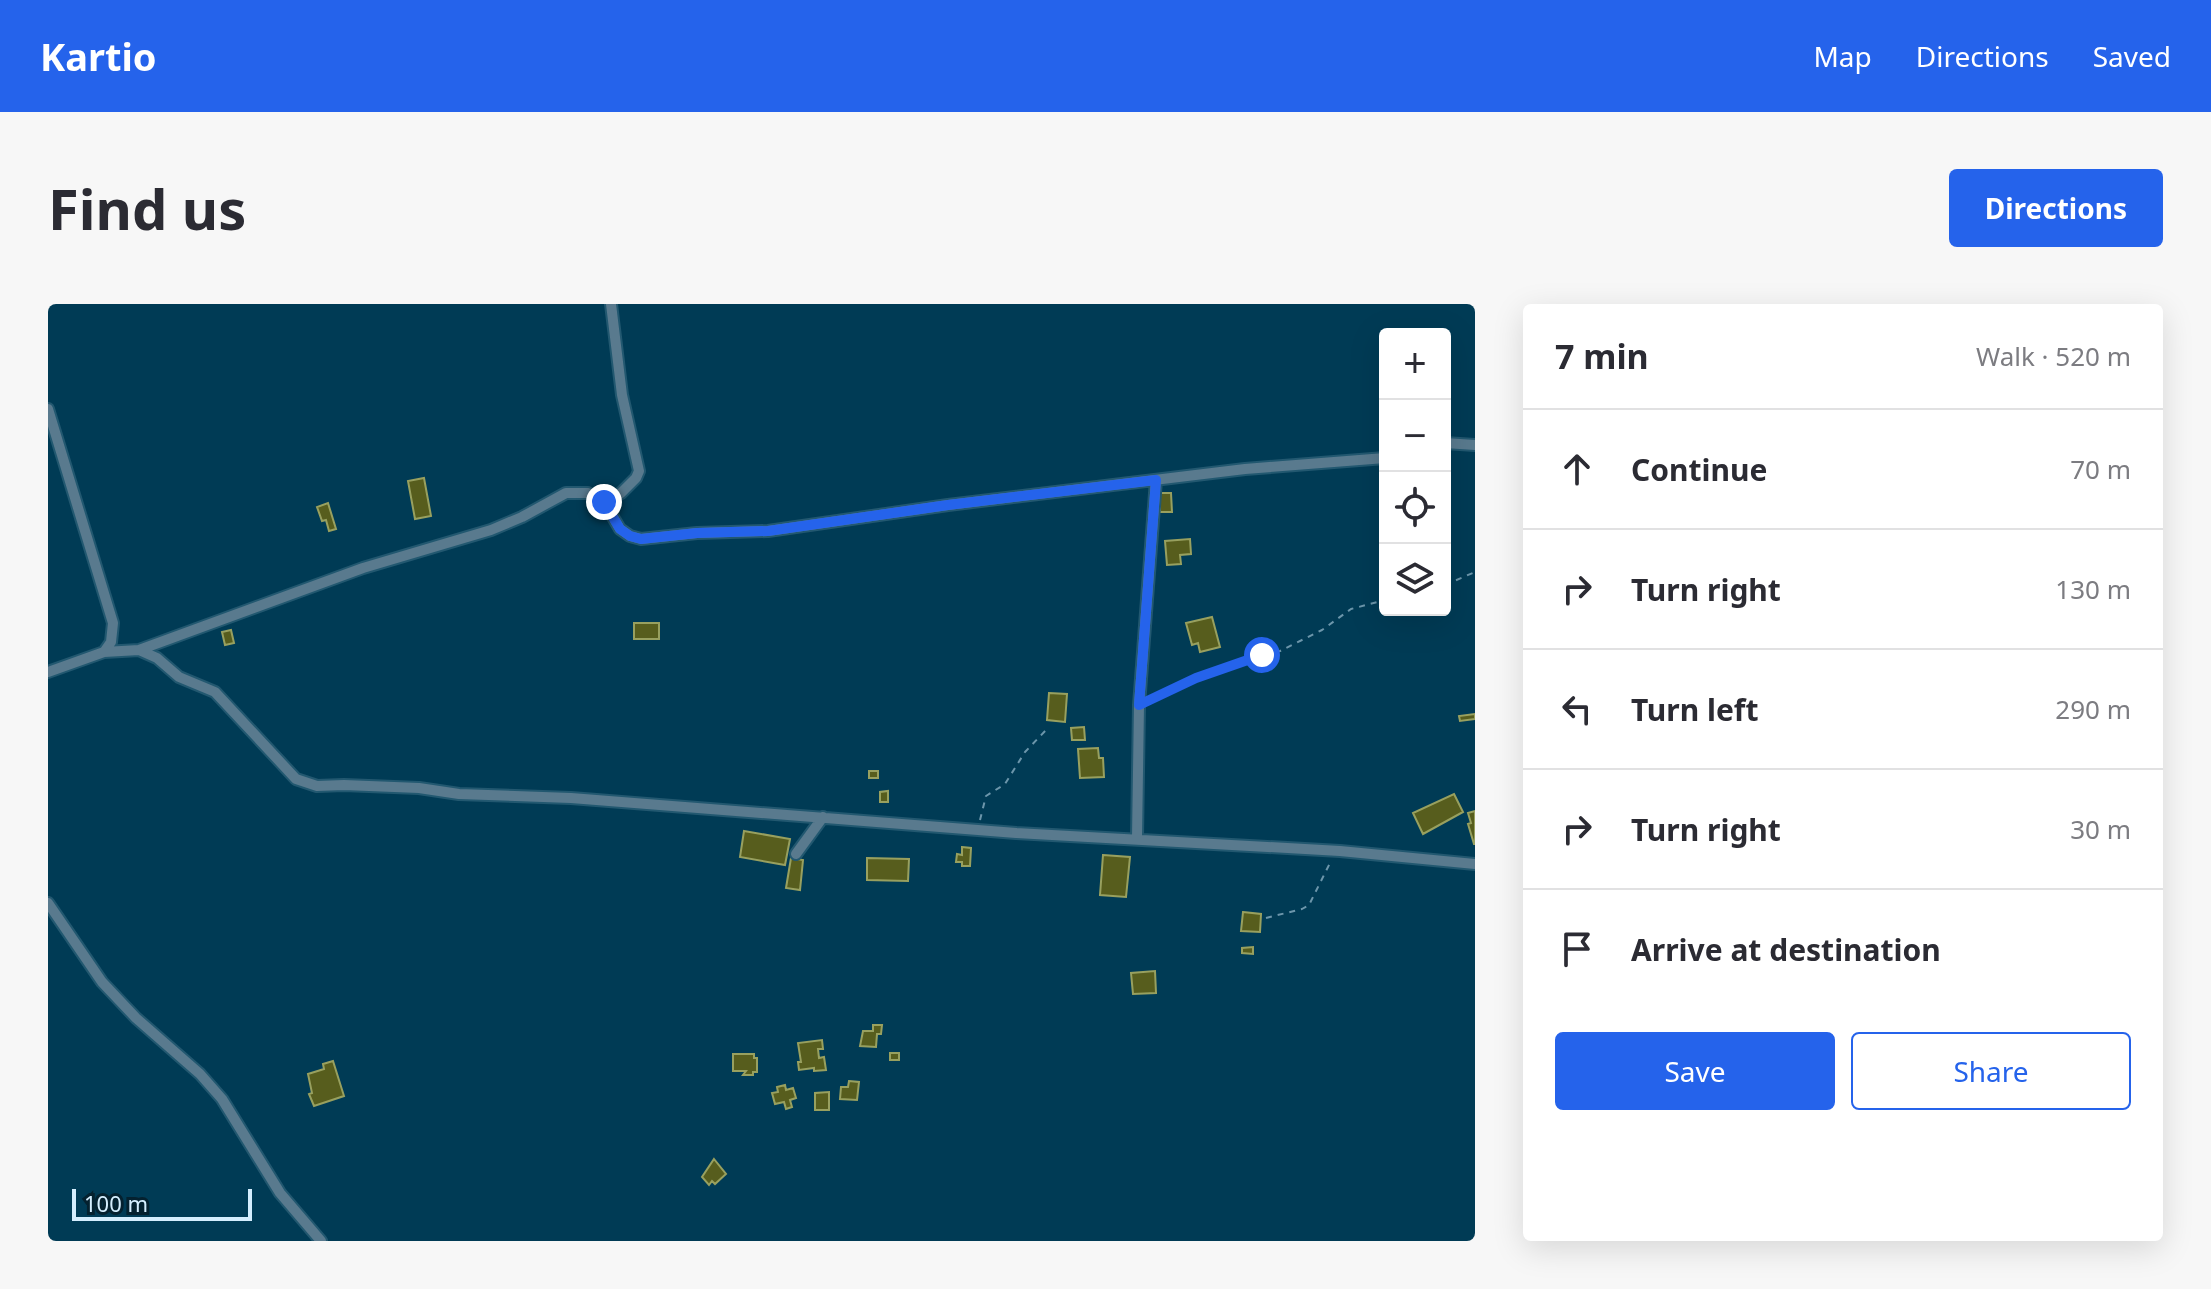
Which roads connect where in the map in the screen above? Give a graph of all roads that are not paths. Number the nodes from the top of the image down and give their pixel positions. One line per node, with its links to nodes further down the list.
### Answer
1 (611, 304): 7 (street)
2 (48, 409): 9 (street)
3 (1451, 443): 4 (street)
4 (1475, 445)
5 (1379, 458): 6 (street)
6 (1156, 480): 7 (street); 12 (street)
7 (604, 502): 8 (street)
8 (139, 650): 9 (street); 11 (street)
9 (104, 652): 10 (street)
10 (48, 672)
11 (823, 817): 12 (street); 13 (street)
12 (1137, 838): 14 (street)
13 (796, 854)
14 (1475, 864)
15 (48, 903): 16 (street)
16 (321, 1241)

